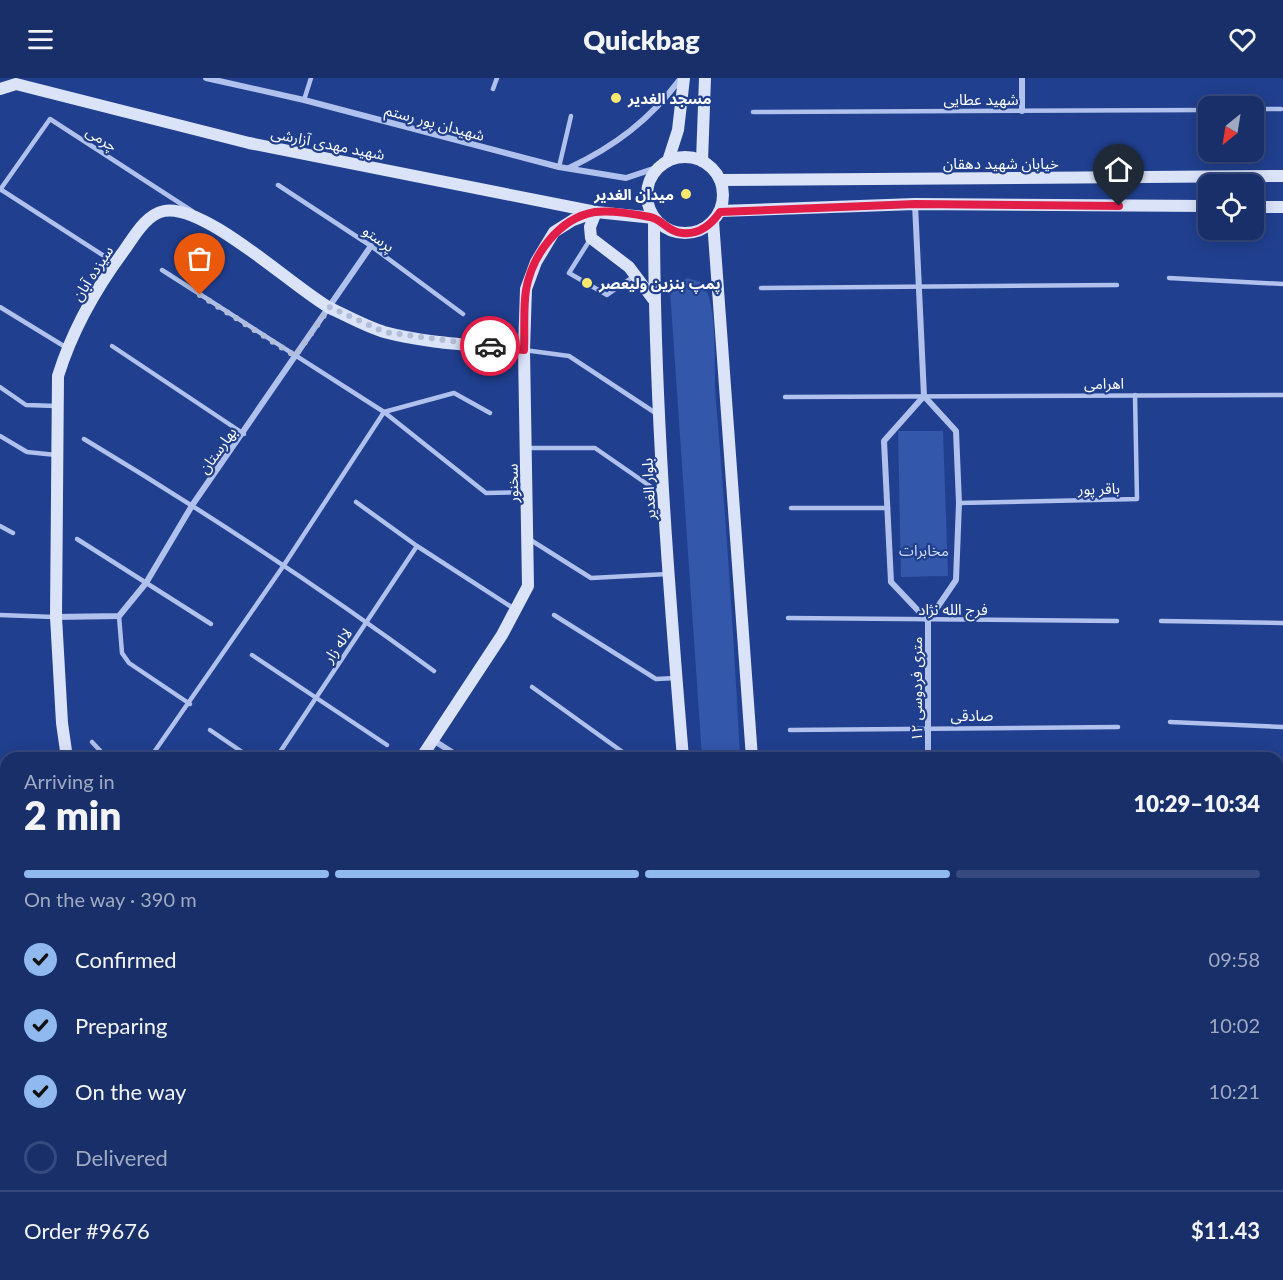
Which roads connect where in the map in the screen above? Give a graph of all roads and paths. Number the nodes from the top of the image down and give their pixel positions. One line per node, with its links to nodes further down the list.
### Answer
1 (206, 78): 9 (street, شهیدان پور رستم)
2 (311, 78): 9 (lane)
3 (497, 78): 8 (lane)
4 (683, 78): 17 (street); 19 (street)
5 (705, 78): 16 (street)
6 (1022, 78): 13 (street)
7 (0, 88): 28 (street, شهید مهدی آزارشی)
8 (494, 89)
9 (304, 100): 18 (street, شهیدان پور رستم)
10 (1264, 109): 11 (lane)
11 (1281, 109)
12 (1198, 110): 13 (lane, شهید عطایی)
13 (1022, 111): 14 (lane, شهید عطایی)
14 (753, 112)
15 (572, 116): 18 (lane)
16 (702, 161): 17 (street); 21 (street)
17 (663, 164): 19 (street, شهیدان پور رستم); 30 (street)
18 (559, 167): 19 (street, شهیدان پور رستم)
19 (568, 168)
20 (1283, 176): 21 (street, خیابان شهید دهقان)
21 (720, 180): 29 (street)
22 (278, 185): 33 (lane, پرستو)
23 (0, 190): 31 (lane, چرمی); 34 (lane)
24 (915, 204): 25 (street); 29 (street); 40 (street)
25 (1198, 206)
26 (1264, 207): 27 (street)
27 (1283, 207)
28 (596, 212): 30 (street, شهید مهدی آزارشی); 32 (street); 48 (street, سخنور)
29 (716, 216): 30 (street); 115 (street)
30 (654, 218): 42 (street, بلوار الغدیر)
31 (213, 225): 34 (street, سیزده آبان); 44 (street, سیزده آبان)
32 (591, 238): 36 (street); 36 (lane)
33 (371, 246): 44 (street, بهارستان); 45 (lane, پرستو)
34 (114, 263): 47 (street, سیزده آبان)
35 (162, 270): 49 (lane)
36 (636, 274): 42 (street)
37 (1169, 278): 39 (lane)
38 (1117, 285): 40 (lane)
39 (1283, 285)
40 (919, 286): 41 (lane); 53 (street)
41 (761, 288)
42 (654, 299): 58 (street, بلوار الغدیر)
43 (0, 307): 47 (lane)
44 (330, 307): 48 (street, سیزده آبان); 49 (street, بهارستان)
45 (463, 314)
46 (112, 346): 59 (lane)
47 (67, 348): 55 (street, سیزده آبان)
48 (524, 350): 58 (lane); 62 (street, سخنور)
49 (295, 356): 56 (lane); 59 (street, بهارستان)
50 (0, 387): 55 (lane)
51 (1135, 395): 52 (lane, اهرامی); 53 (lane, اهرامی); 67 (lane, باقر پور)
52 (1283, 395)
53 (924, 396): 54 (lane, اهرامی); 67 (street); 70 (street)
54 (785, 397)
55 (57, 406): 63 (street, سیزده آبان)
56 (384, 412): 57 (lane); 64 (lane); 76 (lane)
57 (490, 412)
58 (659, 416): 65 (street, بلوار الغدیر)
59 (244, 434): 68 (street, بهارستان)
60 (0, 436): 63 (lane)
61 (84, 439): 68 (lane)
62 (526, 448): 64 (street, سخنور); 65 (lane)
63 (56, 455): 83 (street, سیزده آبان)
64 (526, 492): 73 (street, سخنور)
65 (663, 494): 77 (street, بلوار الغدیر)
66 (356, 502): 75 (lane)
67 (958, 503): 85 (street)
68 (193, 504): 76 (lane); 78 (street, بهارستان)
69 (791, 508): 70 (lane)
70 (888, 508): 85 (street)
71 (0, 526): 72 (lane)
72 (13, 533)
73 (527, 538): 77 (lane); 79 (street, سخنور)
74 (77, 539): 78 (lane)
75 (417, 546): 79 (lane); 88 (lane, لاله زار)
76 (284, 566): 88 (lane); 96 (lane)
77 (668, 574): 93 (street, بلوار الغدیر)
78 (146, 583): 82 (street, بهارستان); 90 (lane)
79 (515, 610): 103 (street, سخنور)
80 (0, 615): 83 (lane)
81 (554, 615): 93 (lane)
82 (119, 616): 83 (street); 96 (lane)
83 (56, 617): 106 (street, سیزده آبان)
84 (788, 618): 85 (lane, فرج الله نژاد)
85 (928, 621): 86 (lane, فرج الله نژاد); 98 (street, ۱۲ متری فردوسی)
86 (1117, 621)
87 (1161, 621): 89 (lane)
88 (368, 622): 92 (lane); 95 (lane, لاله زار)
89 (1283, 623)
90 (211, 624)
91 (252, 655): 95 (lane)
92 (434, 670)
93 (676, 678): 114 (street, بلوار الغدیر)
94 (532, 687): 113 (lane)
95 (315, 699): 105 (lane); 110 (lane, لاله زار)
96 (190, 704): 108 (lane)
97 (1170, 722): 100 (lane)
98 (928, 726): 99 (lane, صادقی); 102 (lane, صادقی); 116 (street, ۱۲ متری فردوسی)
99 (1118, 727)
100 (1283, 727)
101 (210, 730): 109 (lane)
102 (790, 730)
103 (433, 740): 111 (street, سخنور); 112 (street)
104 (92, 742): 107 (lane)
105 (387, 745)
106 (66, 752)
107 (101, 752)
108 (154, 752)
109 (242, 752)
110 (280, 752)
111 (425, 752)
112 (452, 752)
113 (624, 752)
114 (682, 752)
115 (752, 752)
116 (928, 752)

